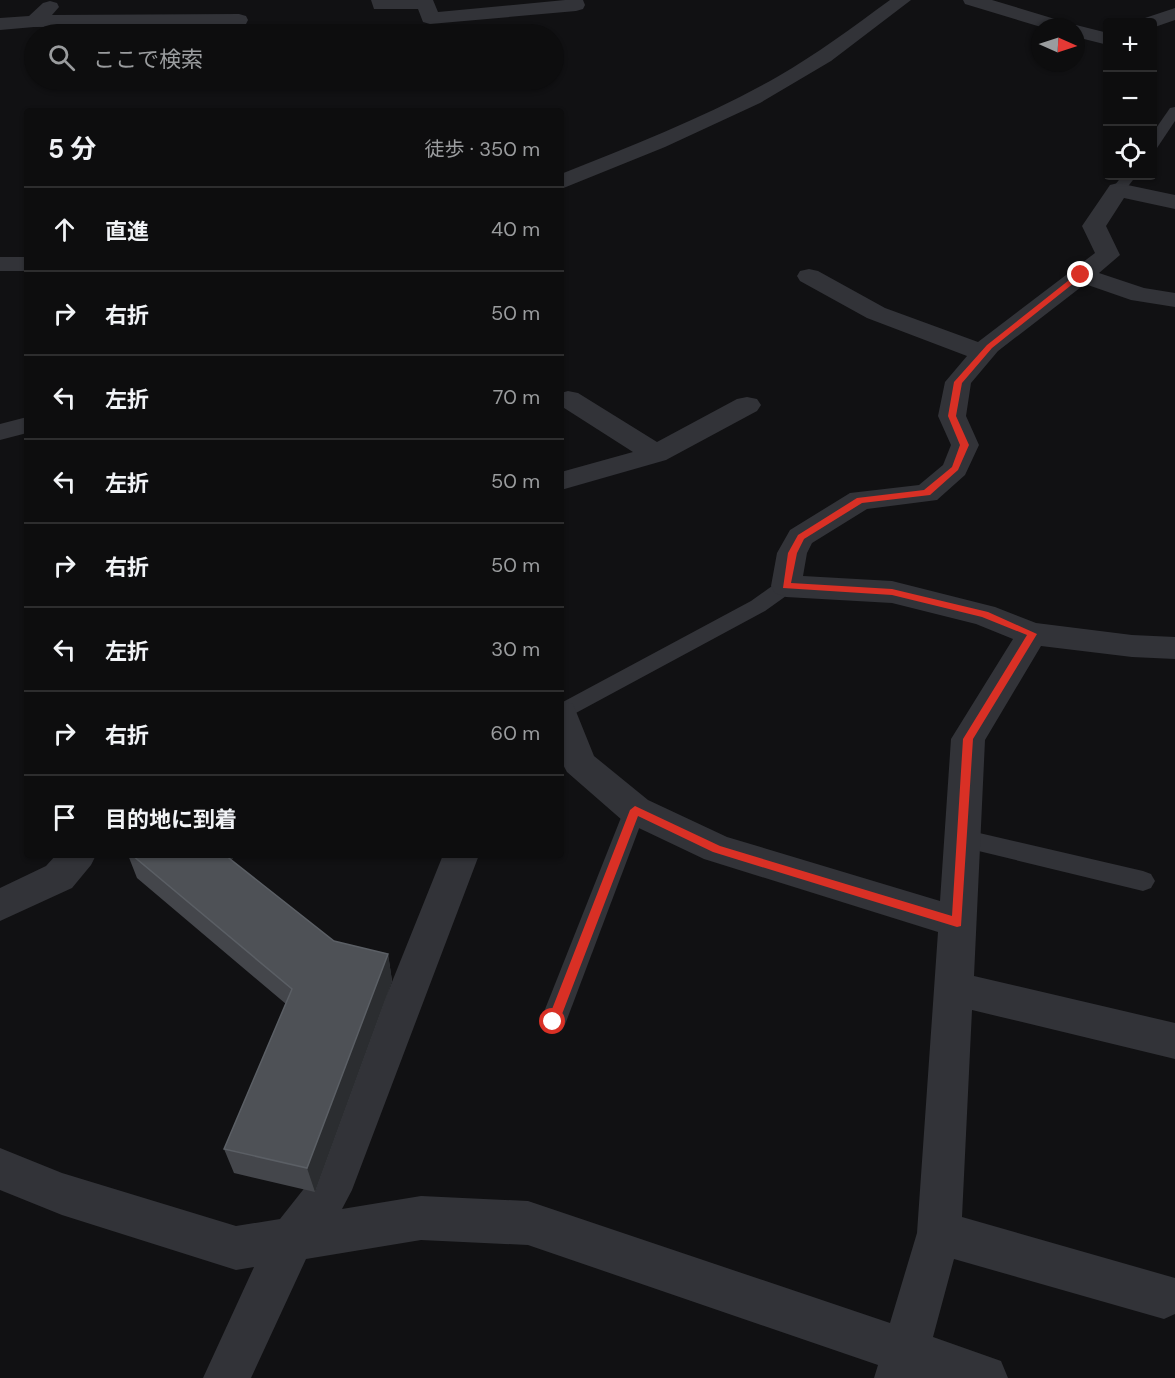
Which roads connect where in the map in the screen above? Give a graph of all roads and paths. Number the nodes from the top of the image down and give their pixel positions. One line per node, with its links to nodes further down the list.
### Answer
1 (57, 0): 10 (street)
2 (380, 0): 3 (street)
3 (574, 0)
4 (902, 0): 16 (street)
5 (972, 0): 7 (street)
6 (1175, 14): 9 (street)
7 (1031, 18)
8 (239, 20): 10 (street)
9 (1157, 20)
10 (34, 21): 11 (street)
11 (0, 24)
12 (1085, 34): 13 (street)
13 (1103, 38)
14 (1175, 111): 15 (lane)
15 (1157, 138)
16 (564, 181)
17 (1123, 183): 18 (street); 21 (street)
18 (1175, 202)
19 (0, 264): 20 (street)
20 (24, 264)
21 (1081, 275): 23 (street); 24 (street)
22 (809, 276): 24 (street)
23 (1175, 300)
24 (983, 353): 31 (street)
25 (568, 399): 29 (street)
26 (747, 405): 29 (street)
27 (24, 426): 28 (street)
28 (0, 432)
29 (656, 454): 30 (street)
30 (564, 480)
31 (786, 586): 32 (street); 34 (lane)
32 (1032, 634): 33 (street); 37 (street)
33 (1175, 648)
34 (564, 711)
35 (564, 721): 36 (street)
36 (635, 810): 42 (street); 44 (lane)
37 (962, 838): 40 (lane); 42 (street)
38 (75, 858): 41 (street)
39 (459, 858): 48 (street)
40 (1143, 881)
41 (0, 905)
42 (957, 922): 43 (street)
43 (954, 988): 45 (street); 47 (street)
44 (553, 1022)
45 (1175, 1041)
46 (0, 1169): 48 (street)
47 (939, 1233): 49 (street); 50 (street)
48 (293, 1238): 50 (street); 51 (street)
49 (1164, 1296)
50 (902, 1365): 52 (street)
51 (227, 1378)
52 (984, 1378)

